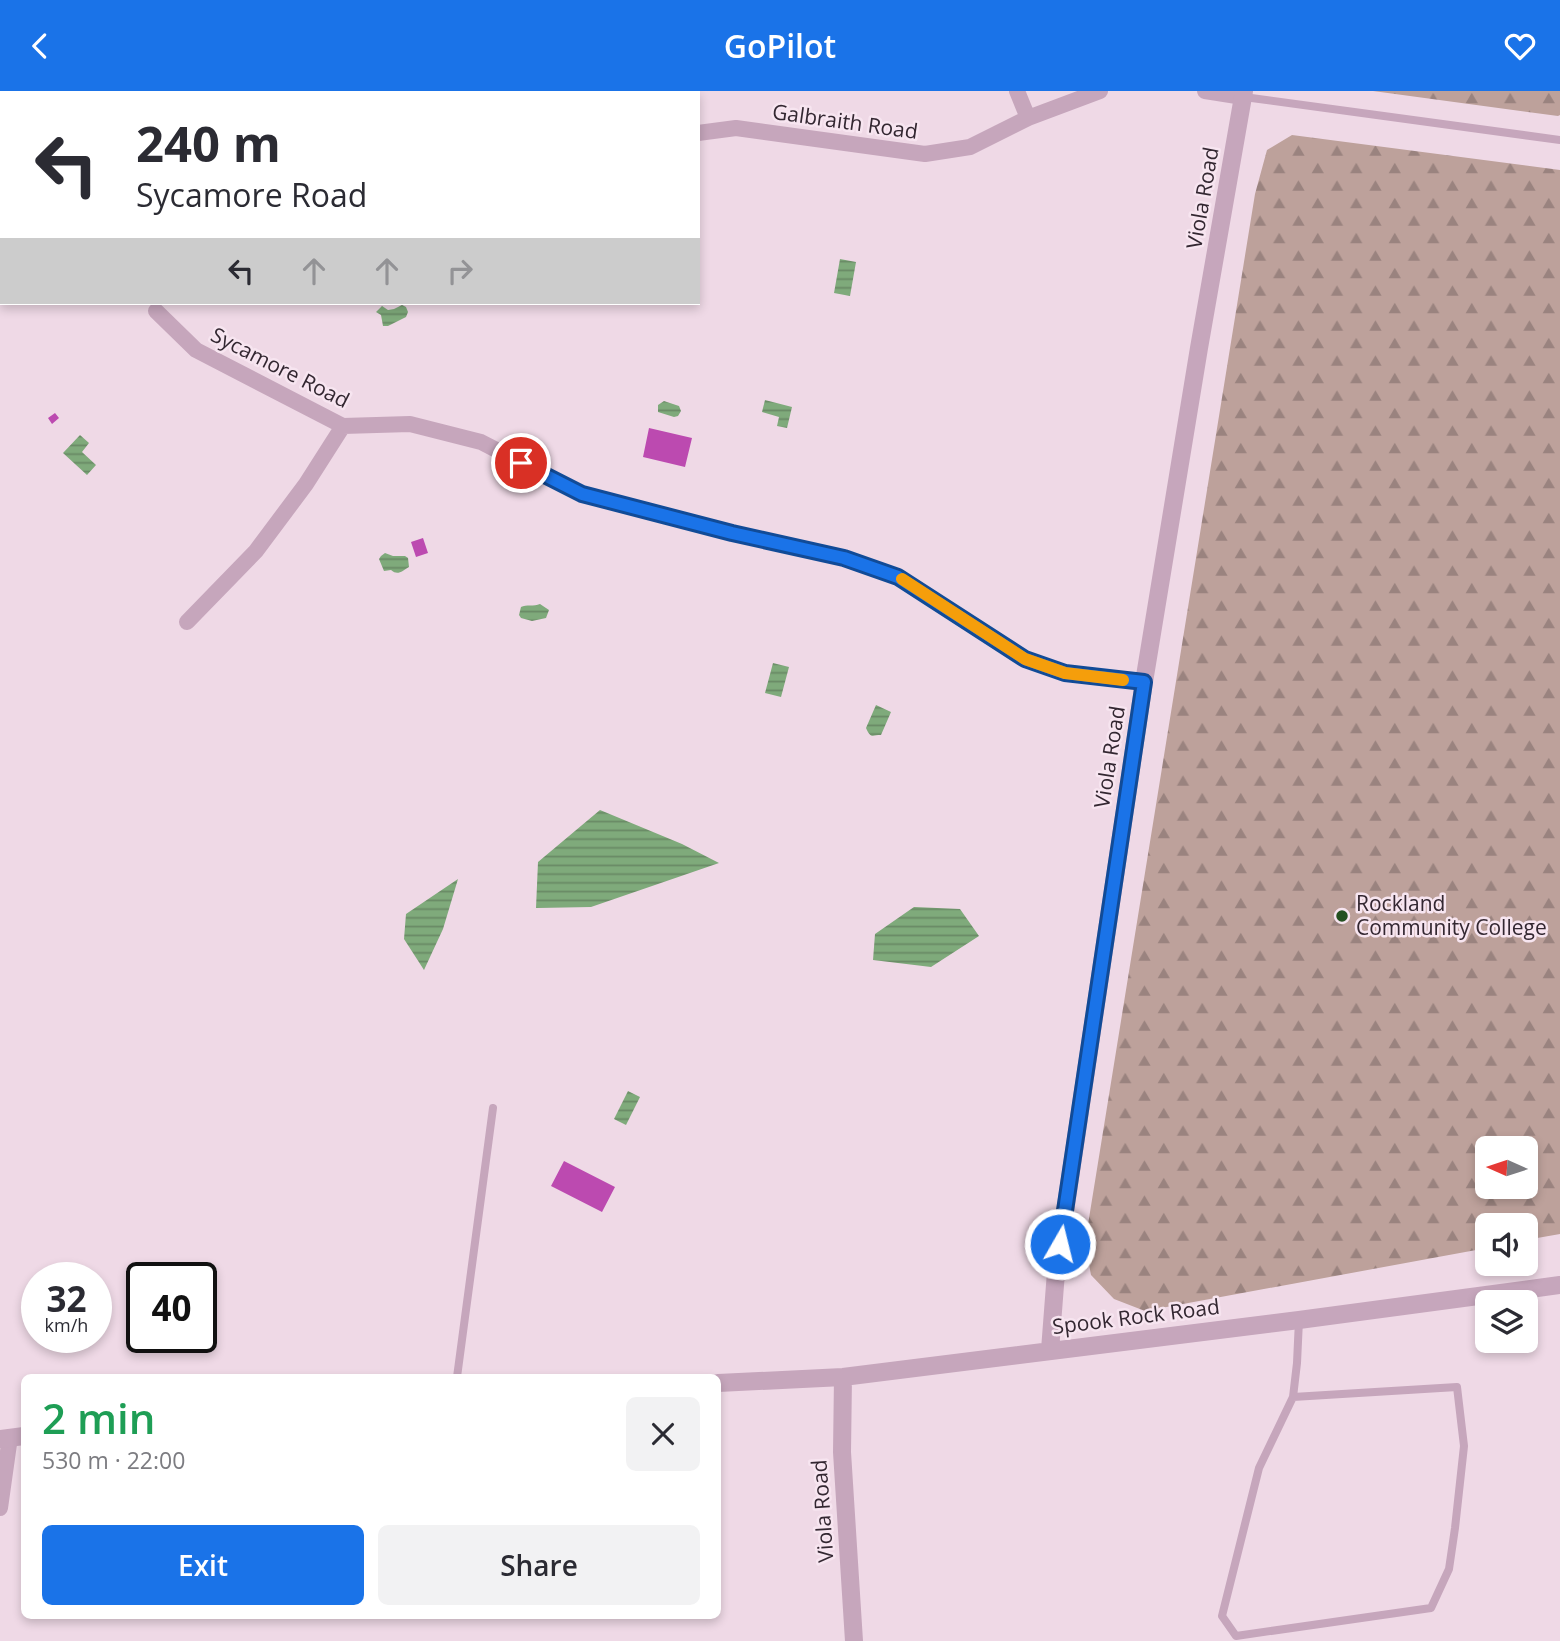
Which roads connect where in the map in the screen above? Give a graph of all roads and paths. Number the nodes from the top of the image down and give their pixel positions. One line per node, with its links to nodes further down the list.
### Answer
1 (1017, 91): 5 (street)
2 (1100, 91): 5 (street, Galbraith Road)
3 (1205, 91): 4 (street)
4 (1244, 94): 7 (lane); 11 (street, Viola Road)
5 (1028, 118): 6 (street, Galbraith Road)
6 (700, 133)
7 (1560, 140)
8 (156, 311): 9 (street, Sycamore Road)
9 (343, 426): 10 (street); 11 (street, Sycamore Road)
10 (187, 622)
11 (1144, 682): 15 (street, Viola Road)
12 (493, 1108): 16 (lane)
13 (1560, 1285): 14 (street, Spook Rock Road)
14 (1299, 1320): 15 (street, Spook Rock Road); 19 (lane)
15 (1049, 1350): 17 (street, Spook Rock Road)
16 (457, 1374)
17 (843, 1377): 18 (street, Spook Rock Road); 22 (street, Viola Road)
18 (721, 1383)
19 (1293, 1397): 19 (lane)
20 (12, 1437): 21 (street)
21 (0, 1508)
22 (854, 1641)

